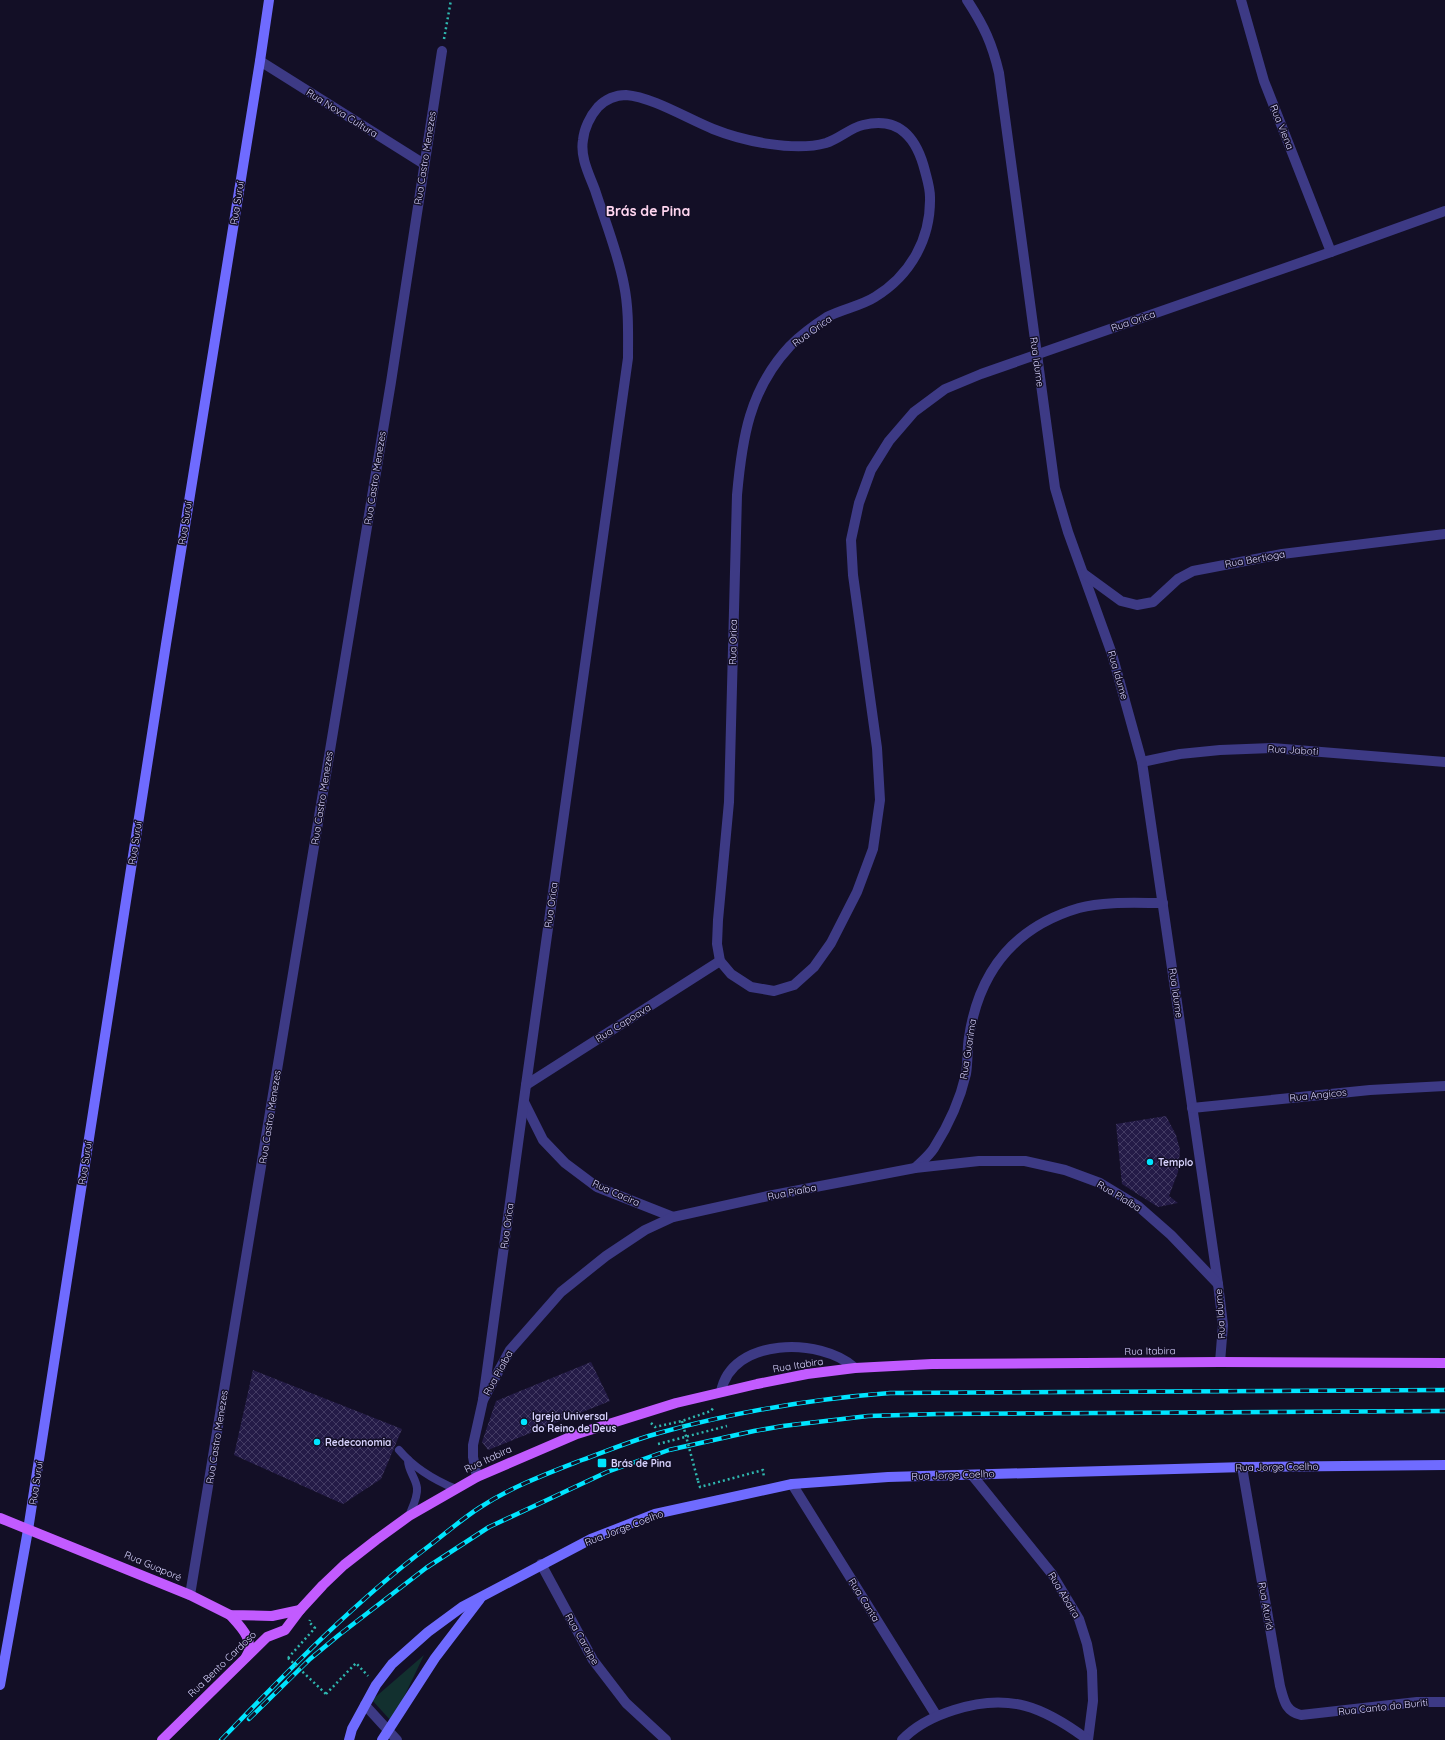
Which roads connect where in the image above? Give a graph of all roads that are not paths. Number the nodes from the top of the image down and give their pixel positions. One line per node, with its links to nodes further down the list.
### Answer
1 (269, 0): 5 (street, Rua Suruí)
2 (967, 0): 9 (street, Rua Idume)
3 (1241, 0): 8 (street, Rua Viena)
4 (442, 51): 6 (street, Rua Castro Menezes)
5 (260, 61): 6 (street, Rua Nova Cultura); 38 (street, Rua Suruí)
6 (424, 164): 40 (street, Rua Castro Menezes)
7 (1445, 211): 8 (street, Rua Orica)
8 (1331, 252): 9 (street, Rua Orica)
9 (1036, 355): 11 (street, Rua Idume); 15 (street, Rua Orica)
10 (1445, 534): 11 (street, Rua Bertioga)
11 (1084, 574): 12 (street, Rua Idume)
12 (1142, 762): 13 (street, Rua Jaboti); 14 (street, Rua Idume)
13 (1445, 762)
14 (1164, 903): 19 (street, Rua Idume); 20 (street, Rua Guarima)
15 (720, 961): 16 (street, Rua Capoava); 16 (street, Rua Orica)
16 (526, 1084): 18 (street, Rua Orica)
17 (1445, 1086): 19 (street, Rua Angicos)
18 (524, 1102): 21 (street, Rua Cacira); 27 (street, Rua Orica)
19 (1192, 1108): 22 (street, Rua Idume)
20 (915, 1168): 21 (street, Rua Piaíba); 22 (street, Rua Piaíba)
21 (673, 1217): 27 (street, Rua Piaíba)
22 (1218, 1284): 23 (street, Rua Idume)
23 (1220, 1362): 24 (main road, Rua Itabira); 25 (main road, Rua Itabira)
24 (1445, 1363)
25 (855, 1368): 26 (main road, Rua Itabira); 26 (street, Rua Itabira)
26 (721, 1392): 33 (main road, Rua Itabira)
27 (483, 1400): 33 (street, Rua Piaíba)
28 (399, 1450): 29 (lane)
29 (408, 1460): 35 (lane); 36 (lane)
30 (1445, 1465): 31 (street, Rua Jorge Coelho)
31 (1242, 1467): 32 (street, Rua Jorge Coelho); 48 (street, Rua Aturiá)
32 (972, 1475): 34 (street, Rua Jorge Coelho); 57 (street, Rua Abaira)
33 (477, 1477): 35 (main road, Rua Itabira)
34 (792, 1484): 39 (street, Rua Jorge Coelho); 49 (street, Rua Canta)
35 (456, 1489): 36 (main road, Rua Itabira)
36 (409, 1516): 42 (main road, Rua Itabira)
37 (0, 1518): 38 (main road, Rua Guaporé)
38 (28, 1530): 40 (main road, Rua Guaporé); 45 (street, Rua Suruí)
39 (541, 1564): 41 (street, Rua Jorge Coelho); 55 (street, Rua Caraipe)
40 (190, 1595): 43 (main road, Rua Guaporé)
41 (483, 1595): 47 (street, Rua Jorge Coelho); 50 (street)
42 (300, 1610): 43 (main road, Rua Guaporé); 44 (main road, Rua Bento Cardoso)
43 (230, 1615): 44 (main road)
44 (246, 1657): 51 (main road, Rua Bento Cardoso)
45 (0, 1685)
46 (1445, 1702): 48 (street, Rua Canto do Buriti)
47 (365, 1705): 50 (street); 52 (street, Rua Jorge Coelho)
48 (1321, 1713)
49 (936, 1716): 56 (street); 57 (street)
50 (388, 1731): 53 (street); 54 (street)
51 (162, 1740)
52 (349, 1740)
53 (382, 1740)
54 (397, 1740)
55 (666, 1740)
56 (902, 1740)
57 (1088, 1740)

